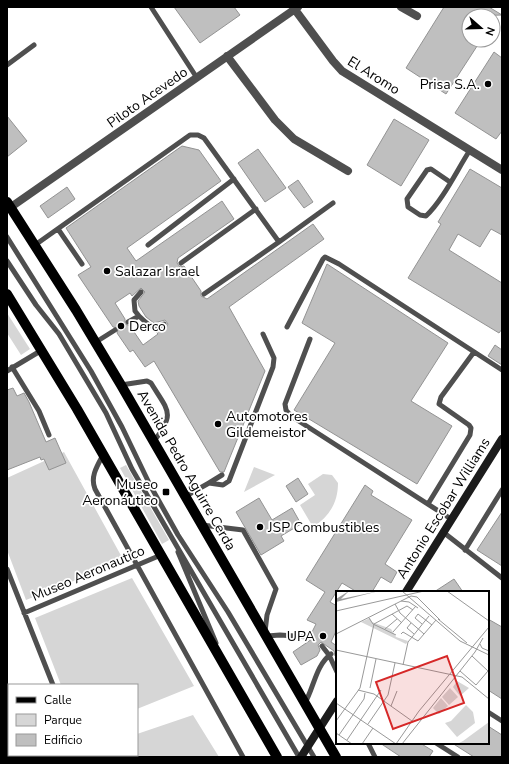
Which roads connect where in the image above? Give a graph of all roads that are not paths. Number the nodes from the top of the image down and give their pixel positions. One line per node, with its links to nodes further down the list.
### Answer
1 (151, 7): 8 (lane)
2 (401, 7): 4 (street)
3 (295, 8): 6 (street, Piloto Acevedo); 9 (street, El Aromo)
4 (417, 16)
5 (34, 46): 7 (lane)
6 (227, 56): 8 (street, Piloto Acevedo); 11 (street)
7 (7, 65)
8 (197, 78): 15 (street, Piloto Acevedo)
9 (470, 150): 10 (street, El Aromo); 13 (lane)
10 (502, 170)
11 (348, 171)
12 (234, 179): 16 (lane); 17 (lane); 21 (lane)
13 (450, 182): 13 (lane)
14 (333, 203): 19 (lane)
15 (9, 205): 20 (main road, Avenida Pedro Aguirre Cerda)
16 (256, 209): 19 (lane); 23 (lane)
17 (58, 229): 20 (lane); 24 (lane)
18 (7, 237): 75 (lane)
19 (279, 242): 27 (lane)
20 (35, 245): 35 (main road, Avenida Pedro Aguirre Cerda)
21 (148, 245)
22 (7, 261): 52 (lane)
23 (181, 262)
24 (82, 264)
25 (141, 292): 28 (lane)
26 (7, 294): 36 (main road)
27 (204, 294)
28 (139, 316): 29 (lane); 30 (lane)
29 (128, 322)
30 (164, 324)
31 (287, 327): 37 (lane)
32 (115, 330): 35 (lane)
33 (263, 334): 46 (lane)
34 (310, 339): 49 (lane)
35 (96, 342): 40 (main road, Avenida Pedro Aguirre Cerda)
36 (42, 350): 38 (lane); 44 (main road)
37 (474, 352): 39 (lane); 49 (lane)
38 (9, 369): 41 (lane)
39 (502, 370)
40 (121, 384): 43 (main road, Avenida Pedro Aguirre Cerda); 43 (lane)
41 (49, 435)
42 (502, 439): 50 (street, Antonio Escobar Williams)
43 (154, 441): 48 (main road, Avenida Pedro Aguirre Cerda)
44 (103, 455): 55 (main road); 56 (lane)
45 (222, 475): 46 (lane)
46 (209, 483): 48 (lane)
47 (502, 490): 54 (lane)
48 (186, 496): 51 (main road, Avenida Pedro Aguirre Cerda)
49 (428, 504): 50 (lane)
50 (451, 519): 53 (street, Antonio Escobar Williams)
51 (202, 525): 61 (main road, Avenida Pedro Aguirre Cerda); 61 (lane)
52 (169, 531): 66 (lane); 78 (lane)
53 (443, 532): 54 (lane); 59 (street, Antonio Escobar Williams)
54 (465, 550): 58 (lane)
55 (160, 555): 56 (lane, Museo Aeronautico); 66 (main road)
56 (137, 565): 60 (lane, Museo Aeronautico); 76 (lane)
57 (7, 569): 60 (lane)
58 (502, 578)
59 (407, 591)
60 (24, 613): 67 (lane)
61 (266, 635): 62 (lane); 68 (main road, Avenida Pedro Aguirre Cerda)
62 (310, 637)
63 (322, 646): 64 (lane)
64 (330, 654): 65 (lane); 68 (lane)
65 (336, 669)
66 (229, 673): 77 (main road)
67 (52, 684)
68 (305, 703): 72 (main road, Avenida Pedro Aguirre Cerda)
69 (336, 703): 72 (street)
70 (489, 713): 71 (lane)
71 (502, 721)
72 (320, 728): 75 (street); 80 (main road, Avenida Pedro Aguirre Cerda)
73 (368, 744): 81 (lane)
74 (438, 744): 82 (lane)
75 (308, 747): 78 (street); 79 (lane)
76 (243, 757)
77 (277, 757)
78 (300, 757)
79 (314, 757)
80 (336, 757)
81 (375, 757)
82 (458, 757)

